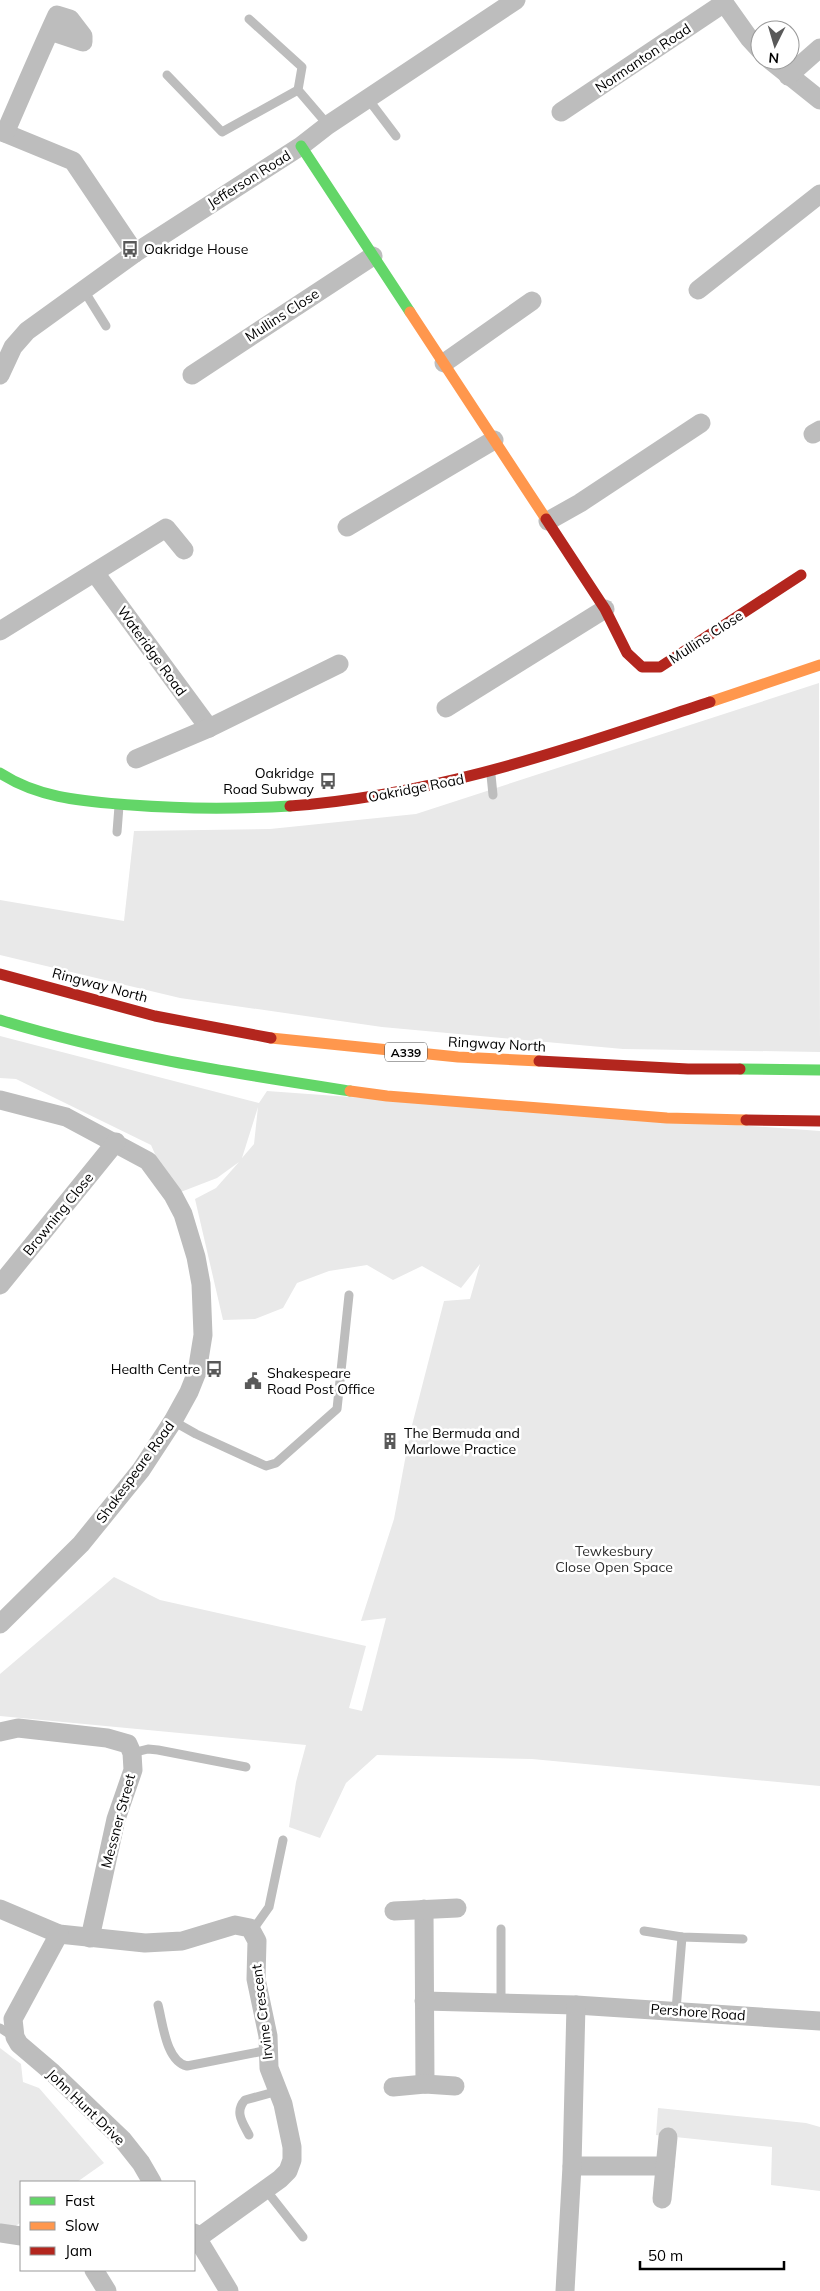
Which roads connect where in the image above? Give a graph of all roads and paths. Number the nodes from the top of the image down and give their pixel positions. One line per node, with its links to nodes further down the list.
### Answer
1 (516, 0): 11 (street, Jefferson Road)
2 (723, 2): 5 (street, Normanton Road); 13 (street, Normanton Road)
3 (248, 19): 10 (lane)
4 (50, 30): 15 (street)
5 (750, 40)
6 (820, 48): 9 (street)
7 (781, 70): 9 (street)
8 (166, 75): 10 (lane)
9 (788, 76): 12 (street)
10 (298, 90): 14 (lane)
11 (368, 99): 14 (street, Jefferson Road); 16 (lane)
12 (820, 100)
13 (561, 112)
14 (328, 125): 17 (street, Jefferson Road)
15 (2, 132): 19 (street)
16 (396, 136)
17 (301, 146): 19 (street, Jefferson Road); 20 (main road, Mullins Close)
18 (820, 194): 22 (street)
19 (135, 253): 21 (street, Jefferson Road)
20 (373, 256): 26 (main road, Mullins Close); 28 (street, Mullins Close)
21 (83, 289): 24 (lane); 25 (street, Jefferson Road)
22 (698, 290)
23 (532, 301): 26 (street)
24 (106, 326)
25 (5, 351): 27 (street, Jefferson Road)
26 (444, 363): 30 (main road, Mullins Close)
27 (0, 374)
28 (192, 375)
29 (701, 423): 31 (street)
30 (494, 440): 31 (main road, Mullins Close); 32 (street)
31 (548, 521): 36 (main road, Mullins Close)
32 (347, 527)
33 (184, 550): 34 (street)
34 (95, 573): 37 (street); 41 (street, Wateridge Road)
35 (801, 575): 36 (main road, Mullins Close)
36 (606, 609): 40 (street)
37 (0, 631)
38 (340, 664): 41 (street)
39 (820, 666): 43 (main road, Oakridge Road)
40 (446, 708)
41 (209, 728): 42 (street)
42 (136, 759)
43 (491, 772): 45 (lane); 46 (main road, Oakridge Road)
44 (0, 774): 46 (main road, Oakridge Road)
45 (493, 796)
46 (119, 803): 47 (lane)
47 (117, 832)
48 (0, 974): 50 (main road, Ringway North / A339)
49 (0, 1020): 52 (main road)
50 (820, 1070)
51 (0, 1100): 53 (street, Shakespeare Road)
52 (820, 1121)
53 (116, 1142): 54 (street, Browning Close); 56 (street, Shakespeare Road)
54 (0, 1285)
55 (349, 1295): 56 (lane)
56 (173, 1421): 57 (street, Shakespeare Road)
57 (0, 1624)
58 (0, 1732): 59 (street)
59 (132, 1753): 60 (lane); 71 (street, Messner Street)
60 (246, 1767)
61 (283, 1840): 68 (lane)
62 (457, 1908): 64 (street)
63 (0, 1909): 69 (street)
64 (424, 1909): 65 (street); 73 (street)
65 (394, 1911)
66 (501, 1929): 74 (lane)
67 (644, 1931): 70 (lane)
68 (252, 1932): 71 (street); 80 (street, Irvine Crescent)
69 (59, 1934): 71 (street); 79 (street)
70 (682, 1937): 72 (lane); 77 (lane)
71 (90, 1938)
72 (744, 1939)
73 (424, 2001): 74 (street, Pershore Road); 81 (street)
74 (501, 2002): 75 (street, Pershore Road)
75 (576, 2004): 77 (street, Pershore Road); 87 (street)
76 (158, 2006): 80 (lane)
77 (676, 2010): 78 (street, Pershore Road)
78 (820, 2021)
79 (7, 2033): 89 (street, John Hunt Drive)
80 (269, 2050): 84 (street, Irvine Crescent)
81 (425, 2084): 82 (street); 83 (street)
82 (393, 2086)
83 (455, 2086)
84 (278, 2090): 85 (lane); 90 (street, Irvine Crescent)
85 (248, 2135)
86 (668, 2137): 88 (street)
87 (572, 2166): 88 (street); 99 (street)
88 (665, 2166): 91 (street)
89 (151, 2181)
90 (266, 2190): 93 (street, Irvine Crescent); 95 (lane)
91 (662, 2199)
92 (0, 2233): 94 (street)
93 (196, 2235): 97 (street)
94 (20, 2236)
95 (303, 2237)
96 (95, 2271): 98 (street)
97 (225, 2290)
98 (107, 2291)
99 (565, 2291)

